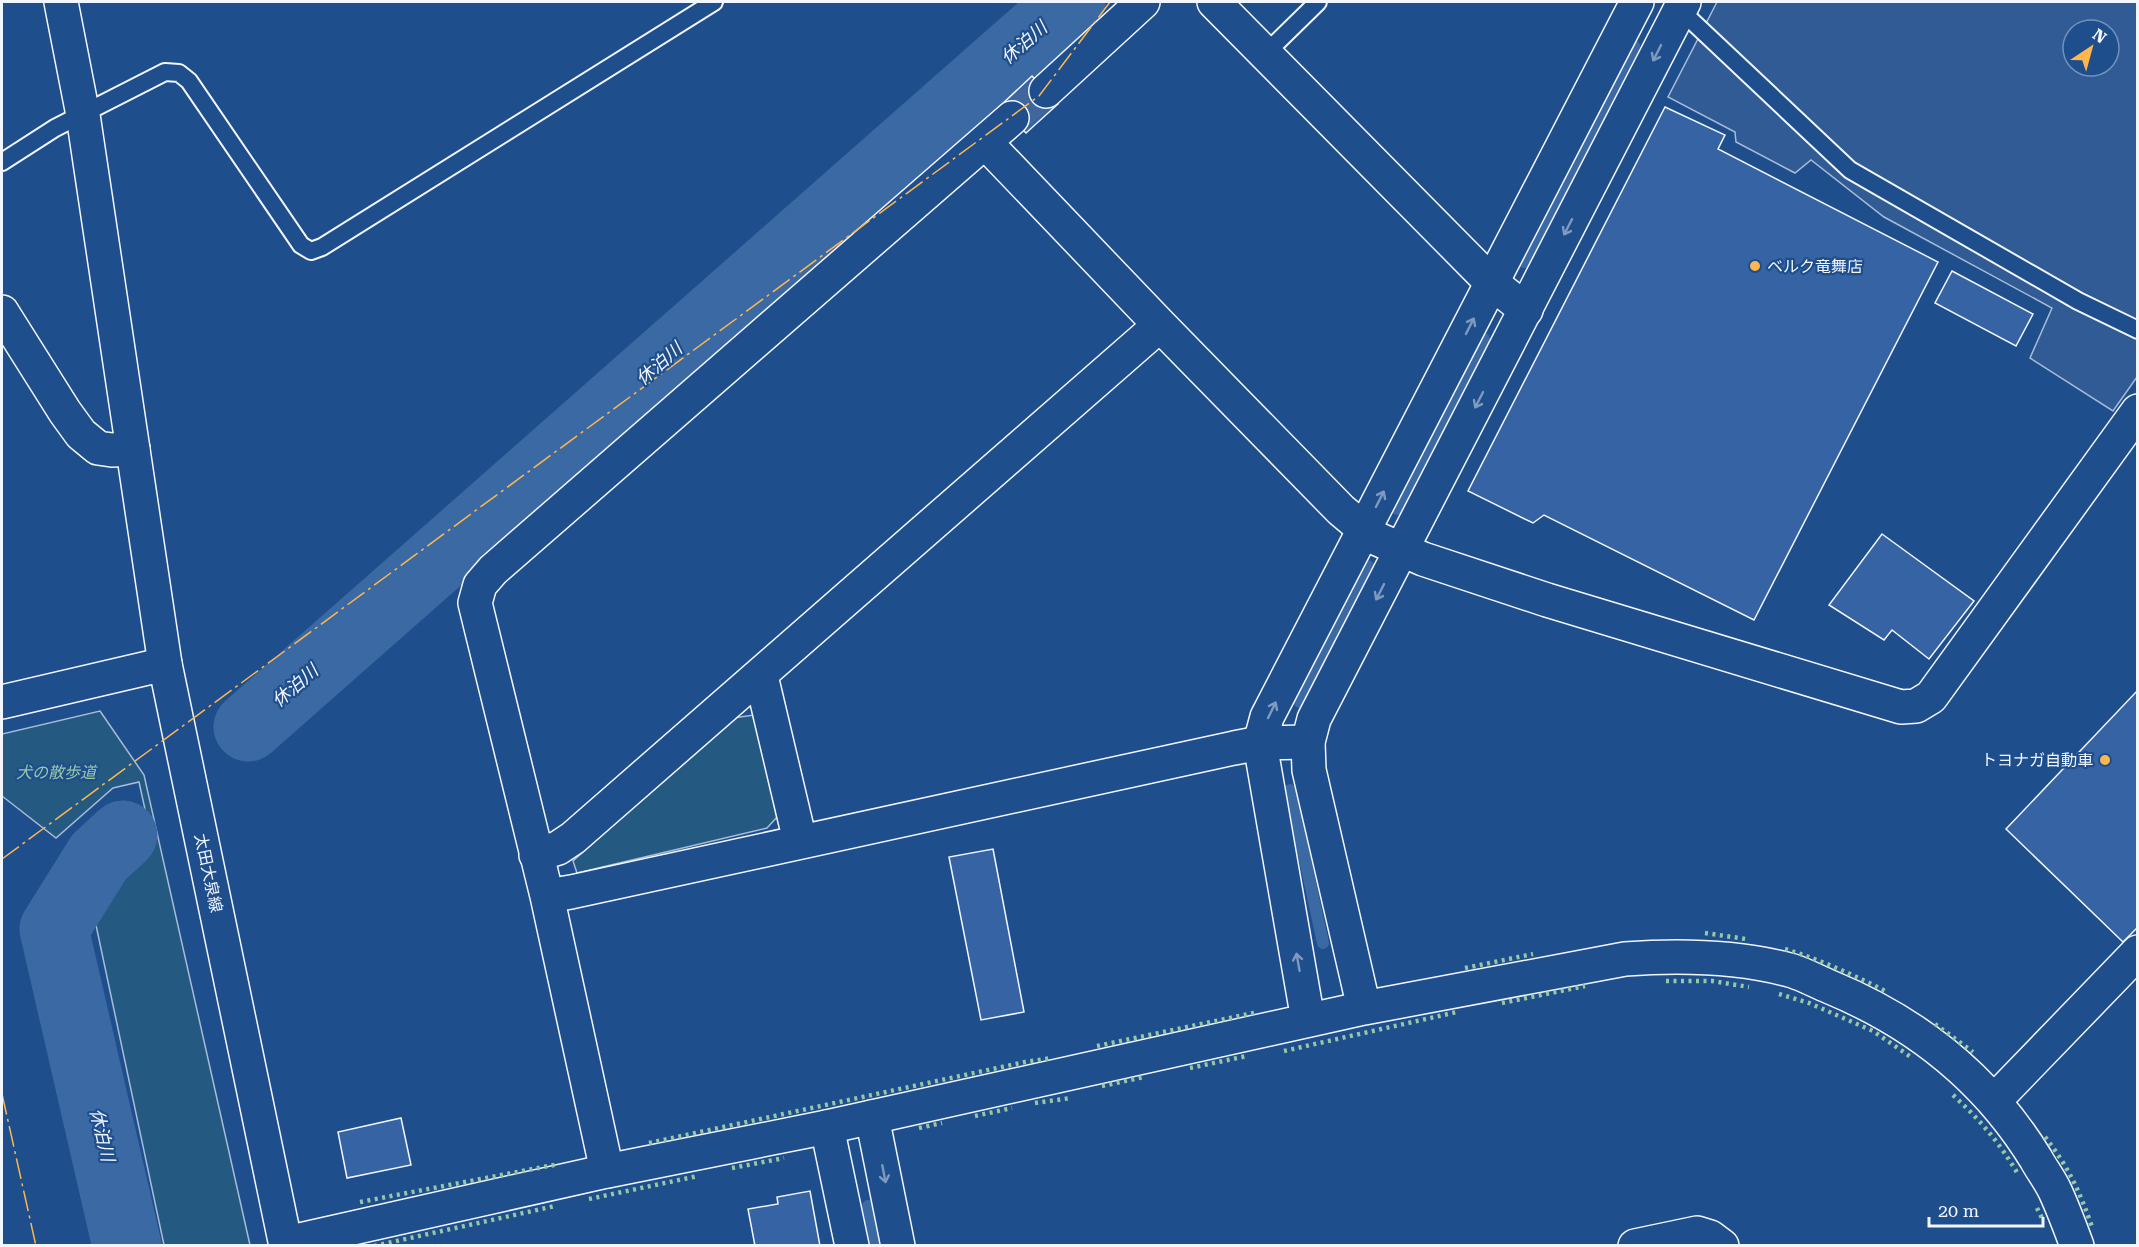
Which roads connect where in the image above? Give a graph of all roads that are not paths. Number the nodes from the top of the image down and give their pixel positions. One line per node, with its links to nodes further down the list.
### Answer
1 (61, 2): 10 (street, 太田大泉線)
2 (714, 2): 10 (lane)
3 (1143, 2): 9 (street)
4 (1214, 2): 8 (street)
5 (1318, 2): 8 (lane)
6 (1637, 2): 14 (street)
7 (1678, 4): 15 (street, one-way to 15); 18 (lane)
8 (1266, 53): 14 (street)
9 (1046, 91)
10 (82, 115): 13 (lane); 20 (street, 太田大泉線)
11 (1012, 118): 12 (street)
12 (985, 142): 17 (street); 29 (street)
13 (2, 162)
14 (1492, 283): 15 (street); 21 (street, one-way to 14)
15 (1526, 310): 22 (street, one-way to 22)
16 (2, 312): 20 (street)
17 (1160, 325): 21 (street); 24 (street)
18 (2138, 330)
19 (2138, 411): 22 (street)
20 (133, 448): 23 (street, 太田大泉線)
21 (1364, 530): 22 (street); 27 (street, one-way to 21)
22 (1401, 549): 26 (street, one-way to 26)
23 (165, 664): 25 (street); 38 (street, 太田大泉線)
24 (760, 676): 28 (street); 29 (street)
25 (2, 702)
26 (1308, 742): 27 (street); 32 (street)
27 (1260, 743): 28 (street); 33 (street, one-way to 27)
28 (800, 841): 30 (street)
29 (536, 855): 30 (street)
30 (547, 896): 37 (street)
31 (2138, 952): 34 (street)
32 (1364, 1008): 33 (street); 34 (street)
33 (1308, 1020): 35 (street)
34 (1995, 1101): 43 (street)
35 (872, 1117): 36 (street); 40 (street, one-way to 40)
36 (827, 1127): 37 (street); 39 (street)
37 (608, 1171): 38 (street)
38 (286, 1244)
39 (852, 1245)
40 (898, 1245)
41 (1635, 1245): 42 (street)
42 (1722, 1245)
43 (2077, 1245)

